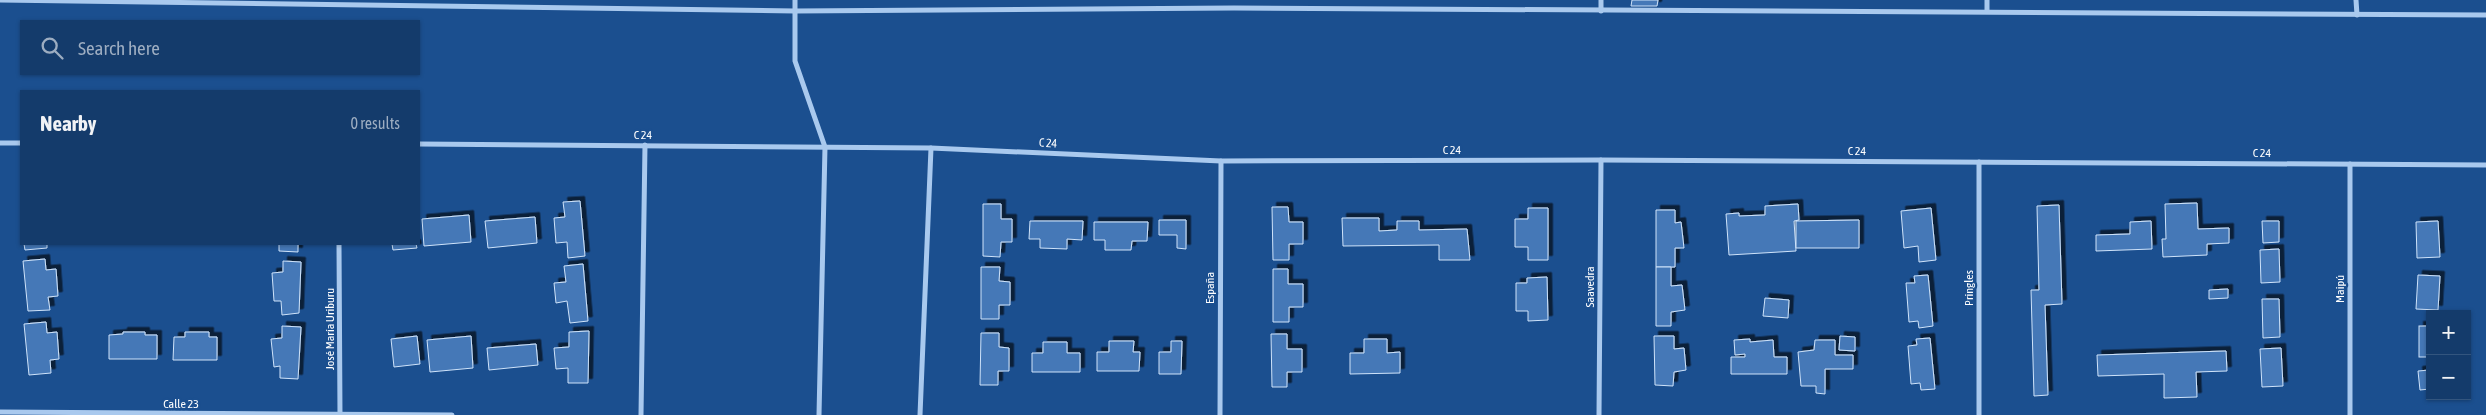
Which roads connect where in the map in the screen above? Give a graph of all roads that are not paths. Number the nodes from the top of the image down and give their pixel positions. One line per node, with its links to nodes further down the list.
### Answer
1 (0, 0): 6 (street)
2 (795, 0): 7 (street)
3 (1601, 0): 8 (street)
4 (1987, 0): 9 (street)
5 (2356, 0): 10 (street)
6 (345, 3): 7 (street)
7 (795, 10): 8 (street); 16 (street)
8 (1601, 11): 9 (street)
9 (1987, 11): 10 (street)
10 (2357, 15): 11 (street)
11 (2486, 15)
12 (0, 142): 13 (street)
13 (20, 143)
14 (420, 144): 15 (street, C 24)
15 (645, 144): 16 (street, C 24); 27 (street)
16 (825, 147): 17 (street, C 24); 28 (street)
17 (931, 148): 19 (street, C 24); 29 (street)
18 (1601, 160): 19 (street, C 24); 20 (street, C 24); 31 (street, Saavedra)
19 (1221, 161): 30 (street, España)
20 (1980, 162): 21 (street, C 24); 32 (street, Pringles)
21 (2350, 164): 22 (street, C 24); 33 (street, Maipú)
22 (2486, 165)
23 (339, 245): 25 (street, José María Uriburu)
24 (0, 412): 25 (street, Calle 23)
25 (340, 415): 26 (street, Calle 23)
26 (452, 415)
27 (641, 415)
28 (819, 415)
29 (920, 415)
30 (1220, 415)
31 (1599, 415)
32 (1979, 415)
33 (2350, 415)

